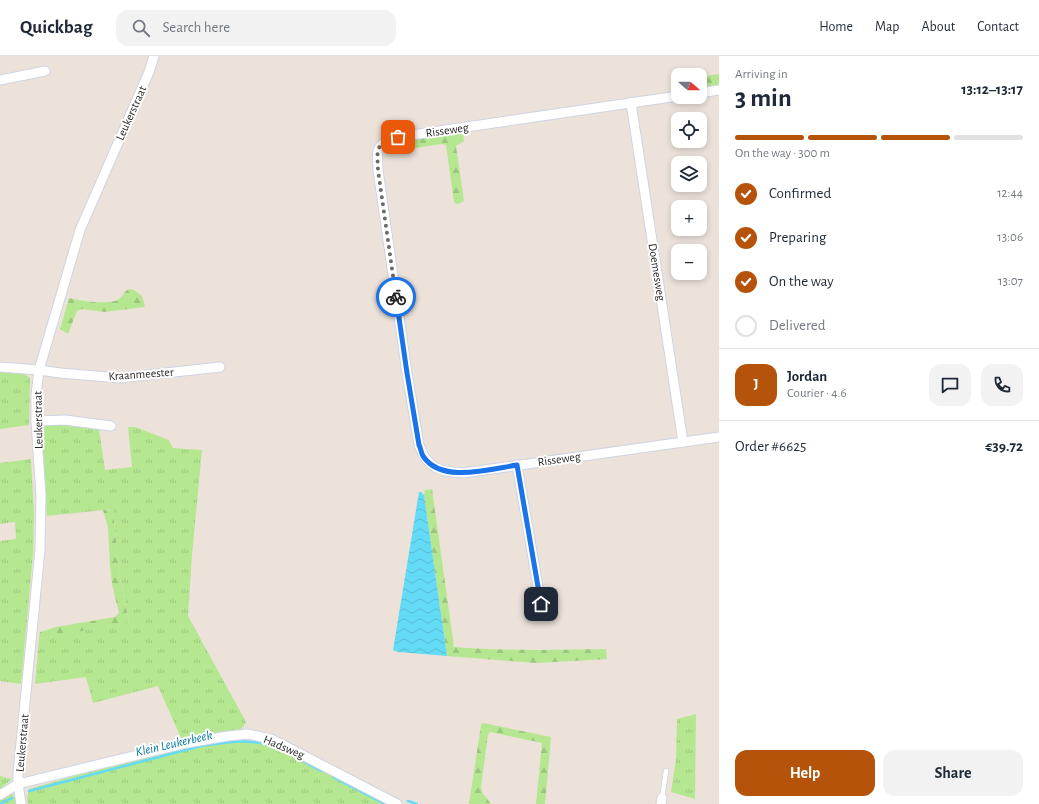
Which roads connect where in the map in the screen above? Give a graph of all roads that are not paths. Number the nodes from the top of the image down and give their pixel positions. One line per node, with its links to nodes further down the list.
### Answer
1 (154, 56): 10 (street, Leukerstraat)
2 (45, 71): 3 (street)
3 (0, 80)
4 (719, 90): 5 (street)
5 (707, 92)
6 (671, 97): 7 (street, Risseweg)
7 (631, 103): 14 (street, Doemesweg); 15 (street, Risseweg)
8 (0, 367): 10 (street, Kraanmeester)
9 (220, 367): 10 (street, Kraanmeester)
10 (38, 370): 11 (street, Leukerstraat)
11 (36, 421): 12 (street); 18 (street, Leukerstraat)
12 (111, 426)
13 (719, 437): 14 (street, Risseweg)
14 (683, 442): 15 (street, Risseweg)
15 (517, 465): 16 (street)
16 (541, 604)
17 (666, 771): 20 (lane)
18 (18, 784): 19 (street, Hadsweg); 21 (street, Leukerstraat); 22 (street, Hadsweg)
19 (0, 795)
20 (662, 801)
21 (21, 804)
22 (397, 804)

